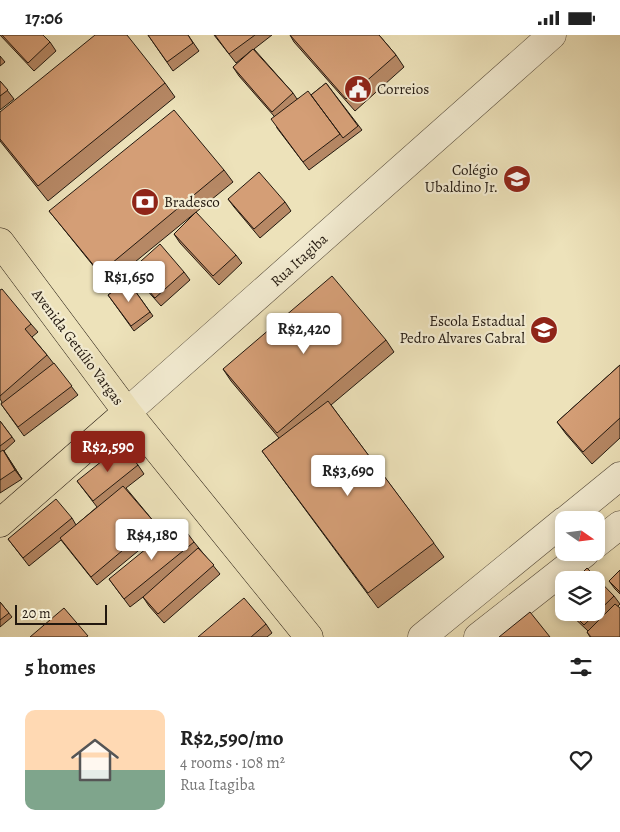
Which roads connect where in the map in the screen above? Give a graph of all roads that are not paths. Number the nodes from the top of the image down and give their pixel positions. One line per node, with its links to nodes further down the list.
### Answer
1 (552, 35): 3 (street, Rua Itagiba)
2 (0, 242): 3 (main road, Avenida Getúlio Vargas)
3 (127, 412): 6 (main road, Rua Itagiba); 11 (main road, Avenida Getúlio Vargas)
4 (619, 480): 5 (street)
5 (578, 511)
6 (0, 523)
7 (620, 525): 9 (street)
8 (555, 529): 12 (street)
9 (605, 537)
10 (575, 561): 13 (street)
11 (309, 637)
12 (422, 637)
13 (478, 637)

